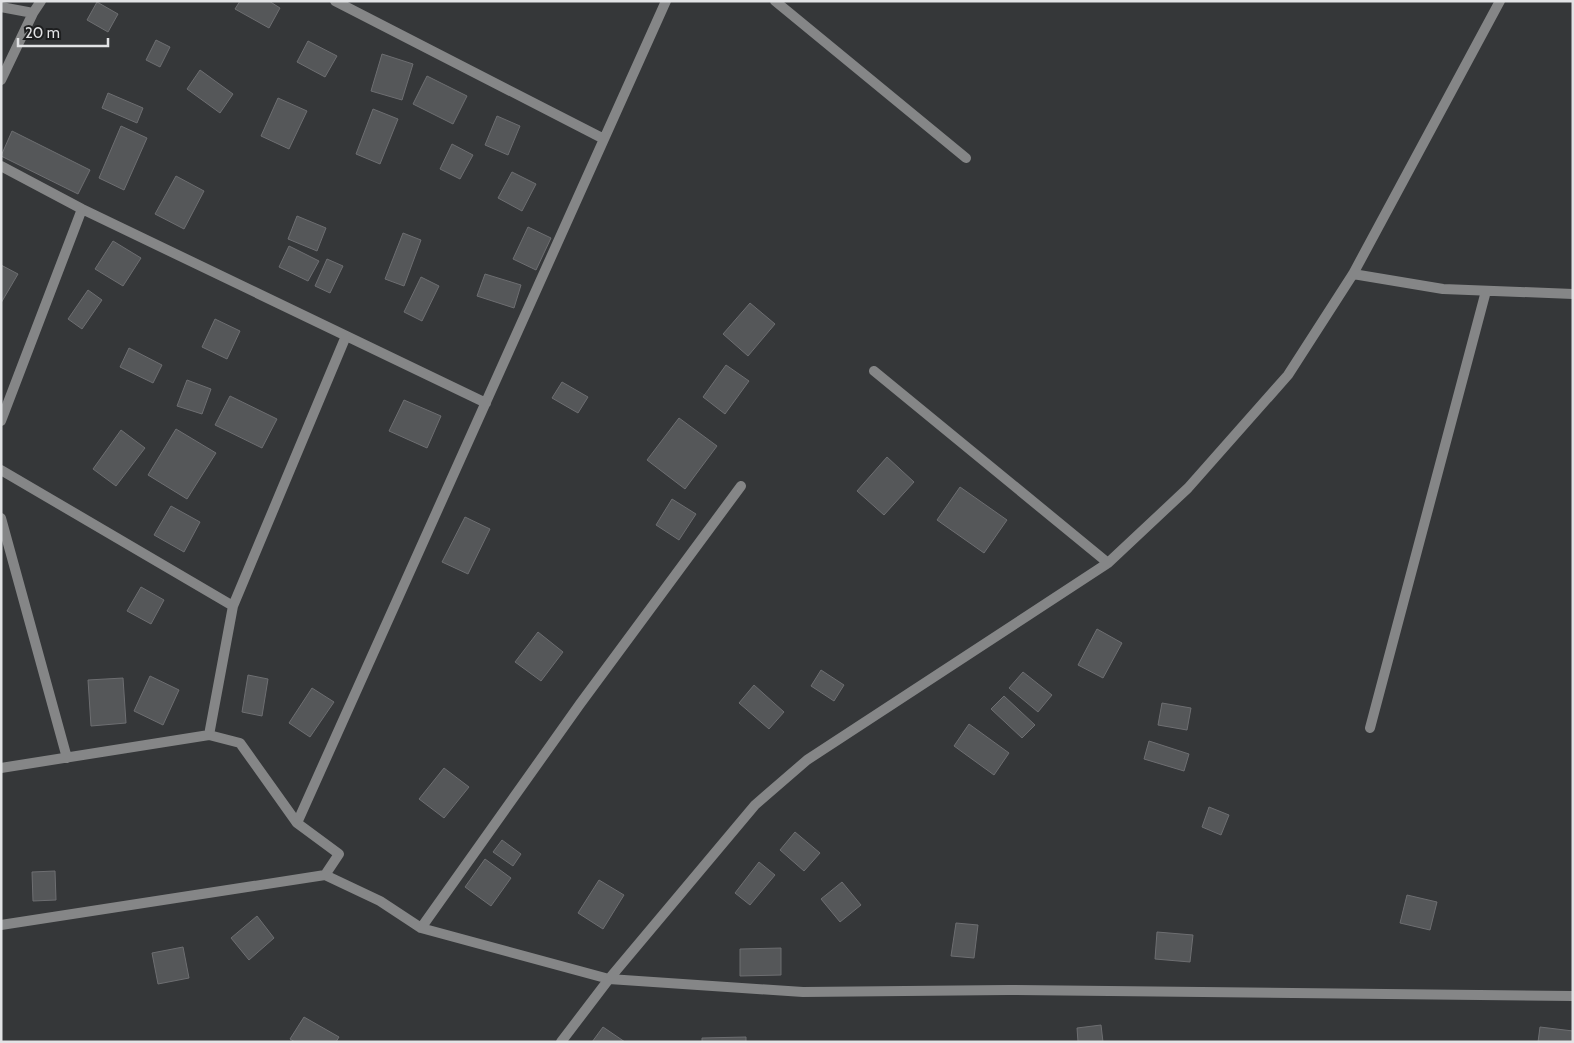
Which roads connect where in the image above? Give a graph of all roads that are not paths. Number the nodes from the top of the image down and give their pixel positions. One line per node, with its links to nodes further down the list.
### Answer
1 (41, 1): 7 (street)
2 (335, 1): 9 (street)
3 (666, 1): 9 (street)
4 (775, 1): 10 (street)
5 (1500, 1): 13 (street)
6 (1, 7): 7 (street)
7 (33, 13): 8 (street)
8 (1, 80)
9 (604, 139): 18 (street)
10 (966, 158)
11 (1, 166): 12 (street)
12 (82, 209): 16 (street); 19 (street)
13 (1353, 274): 14 (street); 23 (street)
14 (1486, 291): 15 (street); 25 (street)
15 (1573, 294)
16 (346, 336): 18 (street); 24 (street)
17 (874, 371): 23 (street)
18 (486, 403): 29 (street)
19 (1, 421)
20 (1, 470): 24 (street)
21 (741, 486): 32 (street)
22 (1, 518): 27 (street)
23 (1108, 563): 33 (street)
24 (233, 606): 26 (street)
25 (1370, 728)
26 (209, 734): 27 (street); 29 (street)
27 (66, 758): 28 (street)
28 (1, 768)
29 (297, 822): 30 (street)
30 (325, 875): 31 (street); 32 (street)
31 (1, 925)
32 (421, 928): 33 (street)
33 (609, 979): 34 (street); 35 (street)
34 (1573, 996)
35 (560, 1042)

